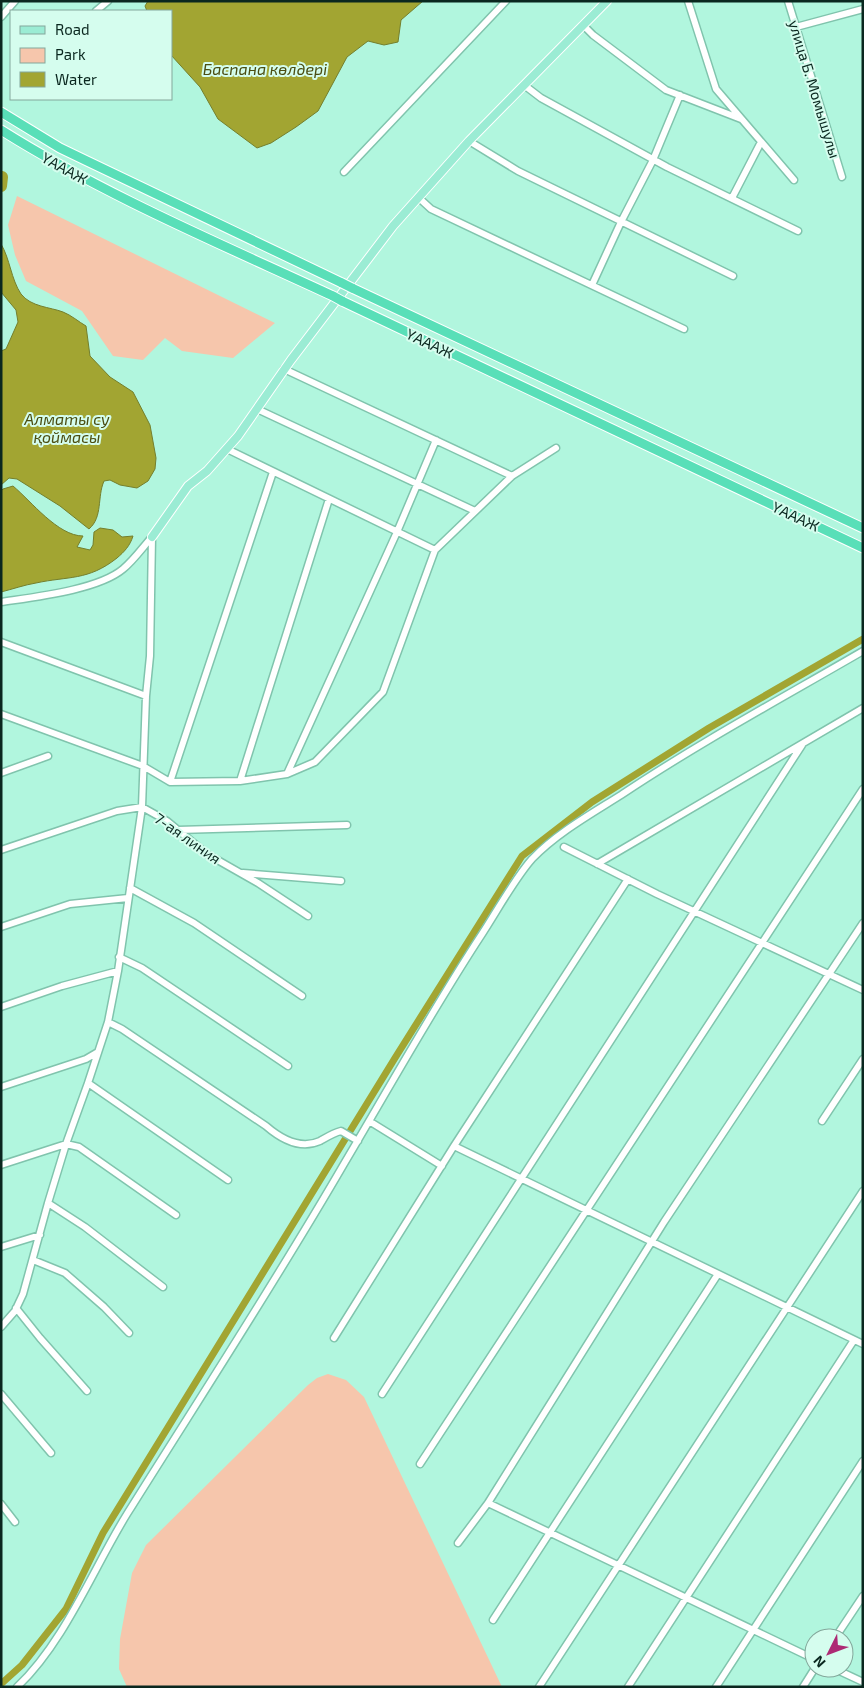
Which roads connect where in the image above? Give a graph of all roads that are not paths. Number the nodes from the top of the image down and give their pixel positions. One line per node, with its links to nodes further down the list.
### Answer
1 (15, 1): 9 (street)
2 (108, 1): 8 (street)
3 (506, 1): 20 (street)
4 (607, 1): 10 (main road)
5 (688, 1): 15 (street)
6 (788, 1): 11 (street, улица Б. Момышулы)
7 (863, 9): 11 (street)
8 (97, 10)
9 (1, 17)
10 (583, 25): 12 (main road); 13 (street)
11 (796, 27): 21 (street, улица Б. Момышулы)
12 (524, 85): 17 (main road); 19 (street)
13 (680, 95): 15 (street); 19 (street)
14 (1, 112): 40 (highway, ҮАААЖ, bridge)
15 (742, 120): 18 (street)
16 (1, 130): 43 (highway, ҮАААЖ, bridge)
17 (469, 141): 23 (main road); 25 (street)
18 (761, 142): 22 (street); 24 (street)
19 (654, 160): 24 (street); 25 (street)
20 (344, 172)
21 (842, 178)
22 (794, 180)
23 (419, 198): 28 (street); 30 (main road)
24 (732, 198): 26 (street)
25 (621, 222): 27 (street); 28 (street)
26 (798, 231)
27 (733, 276)
28 (592, 285): 29 (street)
29 (684, 330)
30 (284, 369): 31 (main road); 32 (street)
31 (257, 409): 34 (main road); 37 (street)
32 (436, 440): 36 (street); 37 (street)
33 (556, 448): 36 (street)
34 (227, 449): 35 (street); 42 (main road)
35 (273, 472): 38 (street); 57 (street)
36 (512, 476): 39 (street)
37 (417, 484): 39 (street); 41 (street)
38 (329, 499): 41 (street); 56 (street)
39 (475, 511): 44 (street)
40 (863, 528)
41 (397, 532): 44 (street); 55 (street)
42 (152, 537): 45 (street); 48 (street)
43 (863, 548)
44 (435, 550): 55 (street)
45 (1, 602)
46 (1, 642): 48 (street)
47 (863, 651): 87 (street)
48 (146, 696): 53 (street)
49 (863, 708): 51 (street)
50 (1, 714): 53 (street)
51 (802, 745): 64 (street); 70 (street)
52 (48, 756): 54 (street)
53 (143, 766): 57 (street); 59 (street)
54 (1, 772)
55 (286, 774): 56 (street)
56 (240, 781): 57 (street)
57 (170, 782)
58 (863, 789): 74 (street)
59 (142, 807): 61 (street, 7-ая линия); 63 (street, 7-ая линия); 68 (street)
60 (347, 825): 61 (street)
61 (178, 830): 65 (street, 7-ая линия)
62 (564, 847): 64 (street)
63 (1, 850)
64 (597, 864): 66 (street)
65 (239, 872): 67 (street); 71 (street, 7-ая линия)
66 (628, 879): 70 (street); 91 (street)
67 (341, 881)
68 (130, 888): 69 (street); 79 (street)
69 (128, 898): 73 (street); 75 (street)
70 (694, 911): 74 (street); 94 (street)
71 (308, 916)
72 (863, 923): 77 (street)
73 (1, 927)
74 (762, 942): 77 (street); 98 (street)
75 (119, 957): 76 (street); 84 (street)
76 (118, 971): 80 (street); 81 (street)
77 (829, 974): 78 (street); 101 (street)
78 (863, 990)
79 (302, 996)
80 (1, 1007)
81 (108, 1022): 82 (street); 89 (street)
82 (99, 1051): 85 (street); 86 (street)
83 (863, 1059): 88 (street)
84 (288, 1066)
85 (88, 1083): 90 (street); 95 (street)
86 (1, 1087)
87 (369, 1121): 89 (street); 93 (street)
88 (822, 1121)
89 (355, 1139): 132 (street)
90 (66, 1144): 92 (street); 97 (street); 99 (street)
91 (454, 1146): 93 (street); 94 (street)
92 (1, 1165)
93 (442, 1166): 111 (street)
94 (521, 1179): 98 (street); 116 (street)
95 (228, 1180)
96 (863, 1191): 106 (street)
97 (48, 1203): 100 (street); 105 (street)
98 (586, 1210): 101 (street); 119 (street)
99 (176, 1215)
100 (40, 1235): 102 (street); 103 (street)
101 (652, 1242): 104 (street); 120 (street)
102 (1, 1247)
103 (33, 1260): 107 (street); 110 (street)
104 (718, 1274): 106 (street); 123 (street)
105 (163, 1287)
106 (787, 1307): 112 (street); 125 (street)
107 (16, 1308): 108 (street); 114 (street)
108 (4, 1321): 109 (street)
109 (1, 1327)
110 (129, 1333)
111 (334, 1338)
112 (854, 1340): 113 (street); 127 (street)
113 (863, 1344)
114 (87, 1391)
115 (1, 1394): 117 (street)
116 (382, 1394)
117 (51, 1453)
118 (863, 1461): 130 (street)
119 (420, 1464)
120 (488, 1503): 123 (street); 124 (street)
121 (1, 1504): 122 (street)
122 (15, 1522)
123 (549, 1534): 125 (street); 128 (street)
124 (458, 1543)
125 (618, 1566): 127 (street); 133 (street)
126 (863, 1596): 129 (street)
127 (685, 1598): 130 (street); 134 (street)
128 (492, 1620)
129 (842, 1628)
130 (753, 1630): 131 (street); 135 (street)
131 (804, 1654)
132 (17, 1687)
133 (538, 1687)
134 (628, 1687)
135 (716, 1687)

